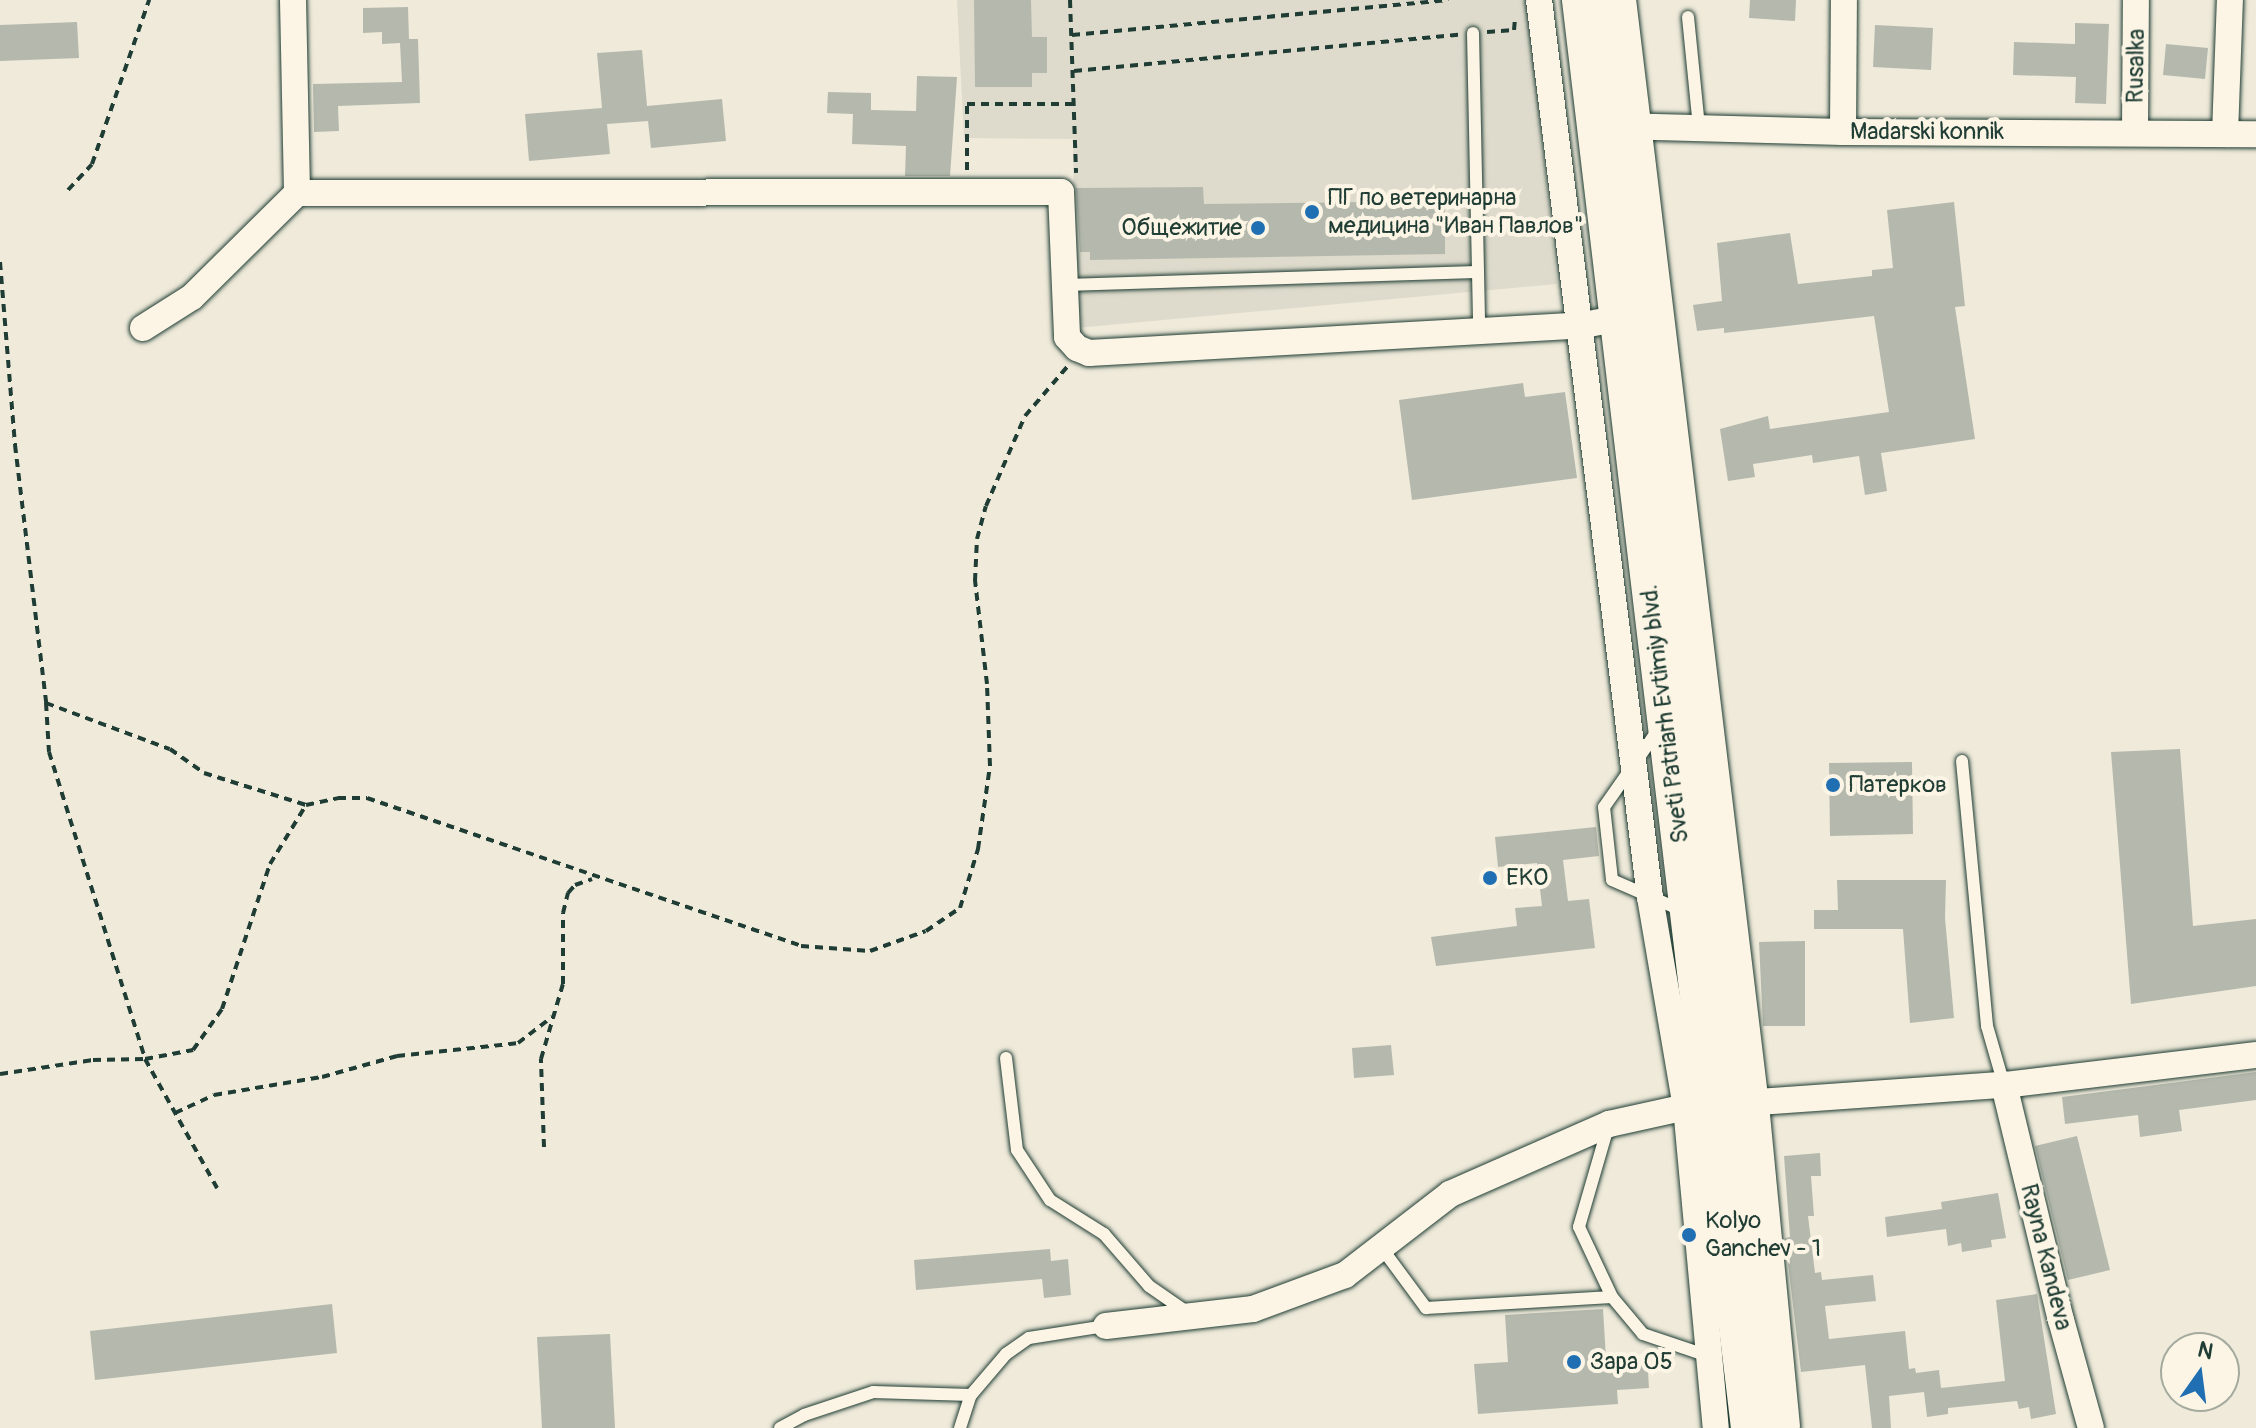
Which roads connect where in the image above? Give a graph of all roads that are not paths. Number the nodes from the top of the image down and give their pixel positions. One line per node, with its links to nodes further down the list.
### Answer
1 (293, 0): 16 (street)
2 (1582, 0): 10 (main road, Sveti Patriarh Evtimiy blvd.)
3 (1616, 0): 10 (main road, Sveti Patriarh Evtimiy blvd.)
4 (1844, 0): 13 (street)
5 (2136, 0): 12 (street, Rusalka)
6 (2230, 0): 14 (street)
7 (1528, 5): 20 (street)
8 (1688, 17): 11 (lane)
9 (1473, 33): 17 (lane)
10 (1615, 126): 11 (street, Madarski konnik); 19 (main road, Sveti Patriarh Evtimiy blvd.); 31 (main road, Sveti Patriarh Evtimiy blvd.)
11 (1699, 128): 13 (street, Madarski konnik)
12 (2135, 131): 13 (street, Madarski konnik); 14 (street, Madarski konnik)
13 (1843, 132)
14 (2225, 134): 15 (street, Madarski konnik)
15 (2256, 134)
16 (297, 193): 18 (street); 21 (street)
17 (1478, 272): 18 (lane); 22 (lane)
18 (1064, 285): 22 (street)
19 (1620, 318): 20 (street); 23 (main road, Sveti Patriarh Evtimiy blvd.)
20 (1579, 326): 22 (street); 25 (street)
21 (143, 328)
22 (1479, 331)
23 (1665, 721): 25 (lane); 27 (main road, Sveti Patriarh Evtimiy blvd.)
24 (1962, 761): 30 (lane)
25 (1634, 762): 26 (street); 26 (lane)
26 (1650, 897): 27 (lane); 31 (street)
27 (1689, 913): 31 (main road, Sveti Patriarh Evtimiy blvd.)
28 (2256, 1055): 30 (street)
29 (1006, 1058): 35 (lane)
30 (2004, 1085): 31 (street); 44 (street, Rayna Kandeva)
31 (1715, 1106): 32 (street); 37 (street); 42 (main road, Sveti Patriarh Evtimiy blvd.); 43 (main road, Sveti Patriarh Evtimiy blvd.)
32 (1609, 1124): 33 (street); 34 (lane)
33 (1381, 1247): 34 (lane); 35 (street)
34 (1612, 1297): 37 (lane)
35 (1192, 1316): 36 (street)
36 (1106, 1326): 38 (lane)
37 (1708, 1356): 41 (street)
38 (971, 1395): 39 (lane); 40 (lane)
39 (780, 1428)
40 (960, 1428)
41 (1716, 1428)
42 (1751, 1428)
43 (1780, 1428)
44 (2091, 1428)

